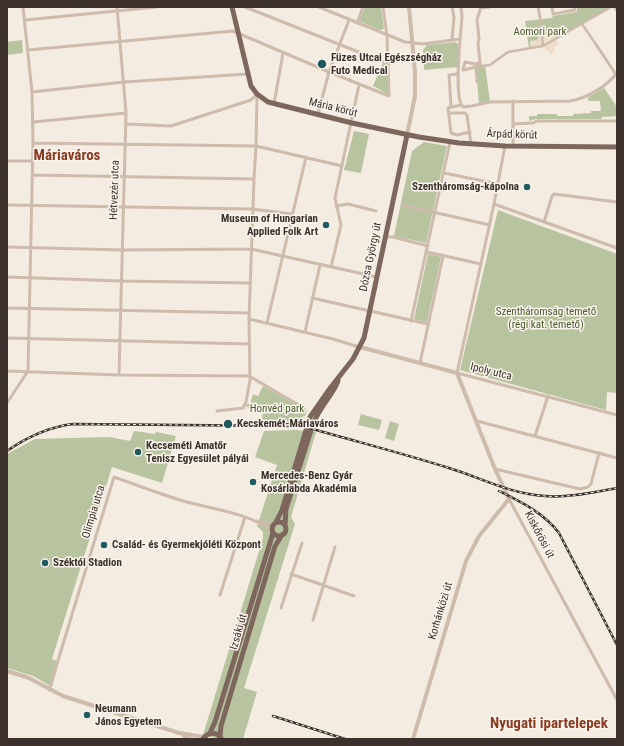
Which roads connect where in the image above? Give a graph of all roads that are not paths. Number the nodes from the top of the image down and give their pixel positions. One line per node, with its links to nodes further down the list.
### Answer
1 (23, 7): 23 (street)
2 (157, 7): 18 (street)
3 (232, 7): 27 (main road)
4 (245, 7): 33 (street)
5 (319, 7): 24 (street)
6 (363, 7): 25 (street)
7 (383, 7): 28 (street)
8 (409, 7): 34 (street)
9 (452, 7): 21 (street)
10 (461, 7): 20 (street)
11 (490, 7): 17 (street)
12 (538, 7): 22 (street)
13 (552, 7): 14 (street)
14 (574, 7)
15 (611, 7): 26 (street)
16 (615, 7): 19 (street)
17 (480, 8): 39 (street)
18 (117, 9): 23 (street); 31 (street, Hétvezér utca)
19 (617, 10)
20 (462, 14): 21 (street); 29 (street)
21 (453, 15): 30 (street)
22 (540, 18): 35 (street)
23 (25, 20): 36 (street)
24 (349, 20): 25 (street); 33 (street)
25 (357, 23): 28 (street)
26 (582, 24): 32 (street); 35 (street)
27 (238, 34): 31 (street); 37 (street); 42 (main road)
28 (387, 36): 34 (street); 38 (street)
29 (460, 39): 30 (street); 43 (street)
30 (452, 40): 34 (street)
31 (120, 41): 36 (street); 45 (street, Hétvezér utca)
32 (595, 43): 44 (street)
33 (340, 44): 38 (street); 41 (street)
34 (412, 44): 63 (street)
35 (543, 46): 39 (street)
36 (28, 50): 48 (street)
37 (283, 53): 41 (street); 51 (street)
38 (389, 64): 47 (street)
39 (481, 65): 40 (street); 40 (street)
40 (476, 67): 46 (street)
41 (330, 72): 47 (street); 56 (street)
42 (248, 74): 45 (street); 49 (main road)
43 (458, 74): 52 (street); 53 (street)
44 (617, 75): 50 (street)
45 (124, 82): 48 (street); 54 (street, Hétvezér utca)
46 (477, 82)
47 (359, 85): 59 (street)
48 (32, 92): 58 (street)
49 (257, 94): 51 (main road, Mária körút); 60 (street); 68 (street)
50 (513, 101): 52 (street); 61 (street)
51 (274, 104): 56 (main road, Mária körút)
52 (461, 104): 53 (street)
53 (451, 107): 55 (street)
54 (126, 113): 58 (street); 60 (street, Hétvezér utca)
55 (449, 113): 62 (street); 62 (street)
56 (318, 114): 59 (main road, Mária körút)
57 (617, 120): 61 (street)
58 (33, 122): 65 (street)
59 (352, 123): 63 (main road, Mária körút); 75 (street)
60 (126, 124): 66 (street, Hétvezér utca)
61 (514, 124): 70 (street)
62 (470, 132): 67 (street)
63 (407, 135): 64 (main road, Árpád körút); 94 (main road, Dózsa György út)
64 (450, 142): 67 (main road, Árpád körút); 76 (street)
65 (33, 143): 66 (street); 74 (street)
66 (126, 144): 68 (street); 78 (street, Hétvezér utca)
67 (471, 144): 69 (main road, Árpád körút)
68 (256, 146): 72 (street); 79 (street)
69 (505, 146): 70 (main road, Árpád körút); 80 (street)
70 (513, 146): 71 (main road, Árpád körút)
71 (617, 147)
72 (306, 157): 75 (street); 91 (street)
73 (7, 161): 74 (street)
74 (33, 161): 77 (street)
75 (342, 166): 86 (street)
76 (444, 173): 80 (street); 90 (street)
77 (33, 175): 78 (street); 85 (street)
78 (125, 178): 79 (street); 87 (street, Hétvezér utca)
79 (254, 179): 88 (street)
80 (498, 184): 82 (street)
81 (617, 202): 92 (street)
82 (494, 204): 92 (street); 93 (street)
83 (7, 205): 85 (street)
84 (402, 205): 90 (street)
85 (32, 206): 87 (street); 97 (street)
86 (336, 206): 89 (street); 106 (street)
87 (124, 207): 88 (street); 100 (street, Hétvezér utca)
88 (252, 209): 91 (street); 99 (street)
89 (376, 212)
90 (435, 213): 93 (street); 95 (street)
91 (292, 214): 102 (street)
92 (544, 222): 98 (street)
93 (490, 225): 104 (street)
94 (386, 237): 95 (street); 108 (main road, Dózsa György út)
95 (428, 246): 101 (street)
96 (7, 247): 97 (street)
97 (31, 247): 100 (street); 109 (street)
98 (617, 248)
99 (251, 249): 100 (street); 102 (street); 111 (street)
100 (122, 250): 110 (street, Hétvezér utca)
101 (426, 252): 103 (street); 119 (street)
102 (283, 256): 105 (street); 120 (street)
103 (444, 256): 104 (street); 121 (street)
104 (481, 264): 131 (street)
105 (320, 265): 106 (street); 112 (street)
106 (331, 267): 108 (street)
107 (7, 277): 109 (street)
108 (377, 277): 116 (main road, Dózsa György út)
109 (30, 278): 110 (street); 114 (street)
110 (121, 281): 111 (street); 115 (street, Hétvezér utca)
111 (250, 283): 117 (street)
112 (312, 298): 116 (street); 122 (street)
113 (7, 308): 114 (street)
114 (30, 308): 115 (street); 124 (street)
115 (121, 311): 117 (street); 125 (street, Hétvezér utca)
116 (370, 311): 119 (street); 127 (main road, Dózsa György út)
117 (249, 313): 118 (street)
118 (249, 319): 120 (street); 126 (street)
119 (411, 321): 121 (street)
120 (267, 324): 122 (street)
121 (428, 324): 128 (street)
122 (305, 332): 127 (street)
123 (7, 338): 124 (street)
124 (29, 339): 125 (street); 130 (street)
125 (120, 340): 126 (street); 132 (street, Hétvezér utca)
126 (249, 344): 133 (street)
127 (360, 347): 128 (street, Ipoly utca); 138 (main road, Dózsa György út)
128 (420, 363): 131 (street, Ipoly utca)
129 (7, 371): 130 (street)
130 (28, 371): 132 (street); 135 (street)
131 (457, 373): 134 (street, Ipoly utca); 140 (street, Kiskőrösi út)
132 (119, 375): 133 (street)
133 (250, 376): 136 (street); 137 (street)
134 (548, 396): 139 (street, Ipoly utca); 141 (street)
135 (7, 403)
136 (304, 408)
137 (217, 411)
138 (314, 415): 148 (main road); 149 (main road)
139 (617, 415)
140 (477, 421): 141 (street); 144 (street, Kiskőrösi út)
141 (535, 436): 142 (street)
142 (599, 453): 143 (street); 144 (street)
143 (617, 458)
144 (496, 469): 145 (street, Kiskőrösi út)
145 (509, 499): 162 (street, Kiskőrösi út); 168 (street, Korhánközi út)
146 (245, 517): 147 (street, Olimpia utca); 156 (street); 161 (street, Olimpia utca)
147 (252, 520): 148 (street, Olimpia utca); 150 (street, Olimpia utca)
148 (275, 522): 149 (main road); 150 (main road)
149 (285, 525): 151 (main road)
150 (273, 533): 151 (main road); 164 (main road, Izsáki út)
151 (282, 535): 166 (main road, Izsáki út)
152 (302, 543): 154 (street)
153 (335, 547): 155 (street)
154 (292, 574): 155 (street); 158 (street)
155 (323, 585): 157 (street); 159 (street)
156 (220, 595)
157 (354, 596)
158 (281, 608)
159 (313, 620)
160 (7, 671): 161 (street)
161 (49, 690): 163 (street)
162 (617, 700)
163 (179, 733): 165 (street); 167 (street)
164 (210, 733): 165 (main road); 166 (main road)
165 (203, 738)
166 (221, 738)
167 (190, 739)
168 (413, 739)

